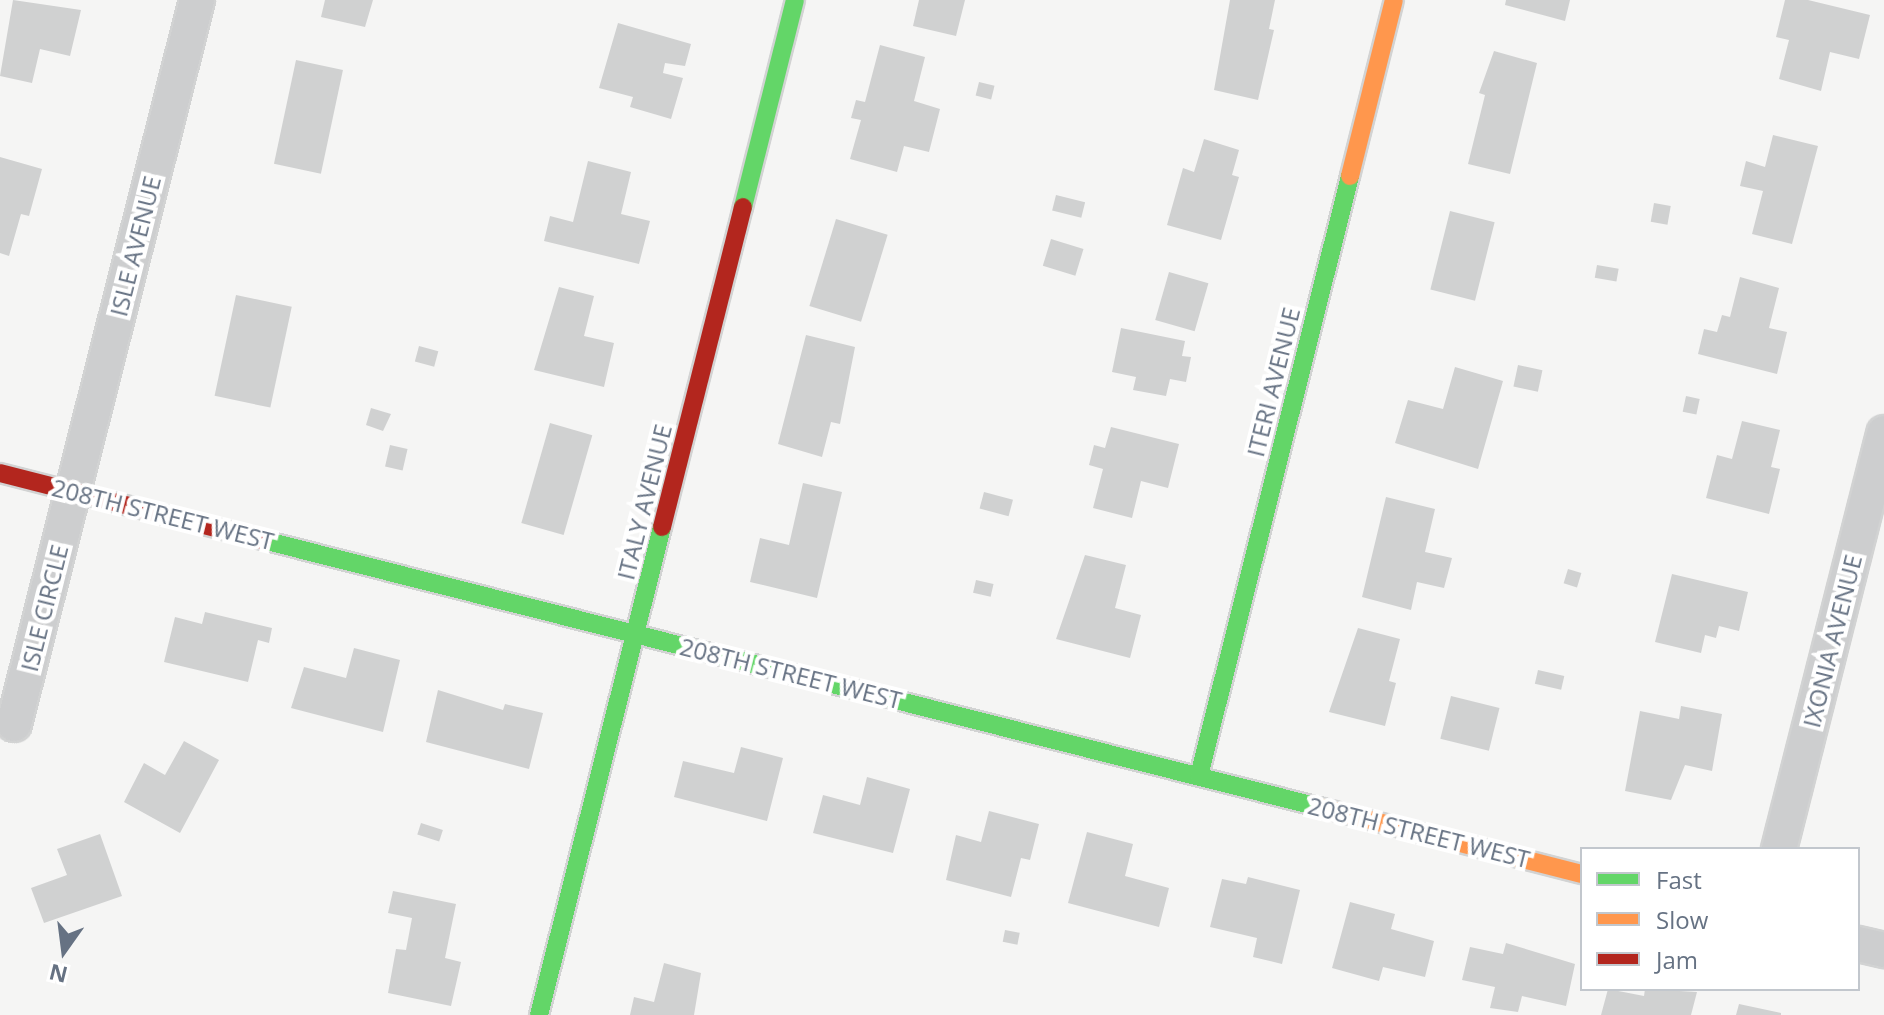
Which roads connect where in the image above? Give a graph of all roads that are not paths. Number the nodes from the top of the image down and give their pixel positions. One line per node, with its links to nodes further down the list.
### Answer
1 (197, 0): 6 (street, ISLE AVENUE)
2 (795, 0): 7 (street, ITALY AVENUE)
3 (1394, 0): 9 (street, ITERI AVENUE)
4 (1884, 433): 10 (street, IXONIA AVENUE)
5 (0, 473): 6 (street, 208TH STREET WEST)
6 (73, 492): 7 (street, 208TH STREET WEST); 8 (street, ISLE CIRCLE)
7 (635, 634): 9 (street, 208TH STREET WEST); 14 (street, ITALY AVENUE)
8 (14, 724)
9 (1199, 776): 11 (street, 208TH STREET WEST)
10 (1780, 847)
11 (1580, 873)
12 (1860, 944): 13 (street)
13 (1884, 950)
14 (539, 1015)

